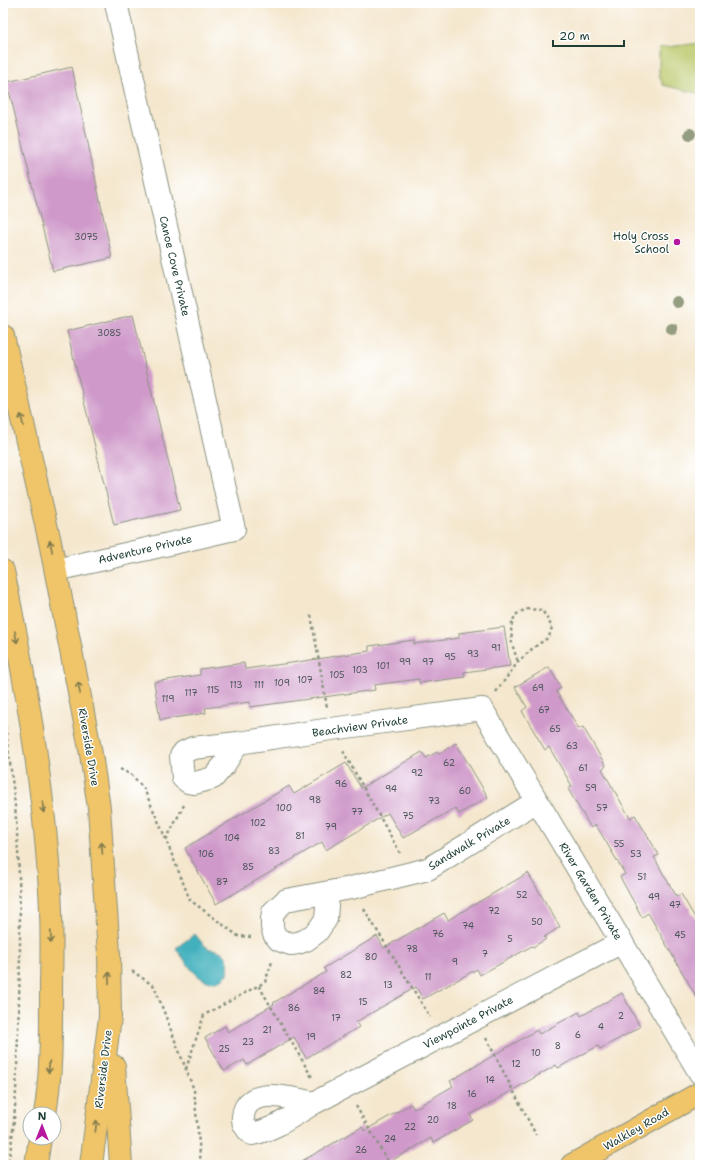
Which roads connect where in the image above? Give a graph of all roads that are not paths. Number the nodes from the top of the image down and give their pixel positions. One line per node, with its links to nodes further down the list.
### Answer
1 (116, 3): 3 (street, Canoe Cove Private)
2 (3, 336): 4 (main road, Riverside Drive, one-way to 2)
3 (234, 529): 4 (street, Adventure Private)
4 (56, 570): 11 (main road, Riverside Drive, one-way to 4)
5 (3, 571): 15 (main road, one-way to 15)
6 (482, 709): 7 (street, Beachview Private); 8 (street, River Garden Private)
7 (238, 743): 7 (street, Beachview Private)
8 (537, 801): 9 (street, Sandwalk Private); 10 (street, River Garden Private)
9 (328, 893): 9 (street, Sandwalk Private)
10 (622, 942): 12 (street, River Garden Private); 14 (street, Viewpointe Private)
11 (110, 1017): 18 (main road, Riverside Drive, one-way to 11); 19 (main road)
12 (700, 1073)
13 (700, 1092): 20 (main road, Walkley Road)
14 (319, 1100)
15 (45, 1106)
16 (39, 1146): 17 (main road)
17 (36, 1165)
18 (91, 1165)
19 (121, 1165)
20 (572, 1165)

